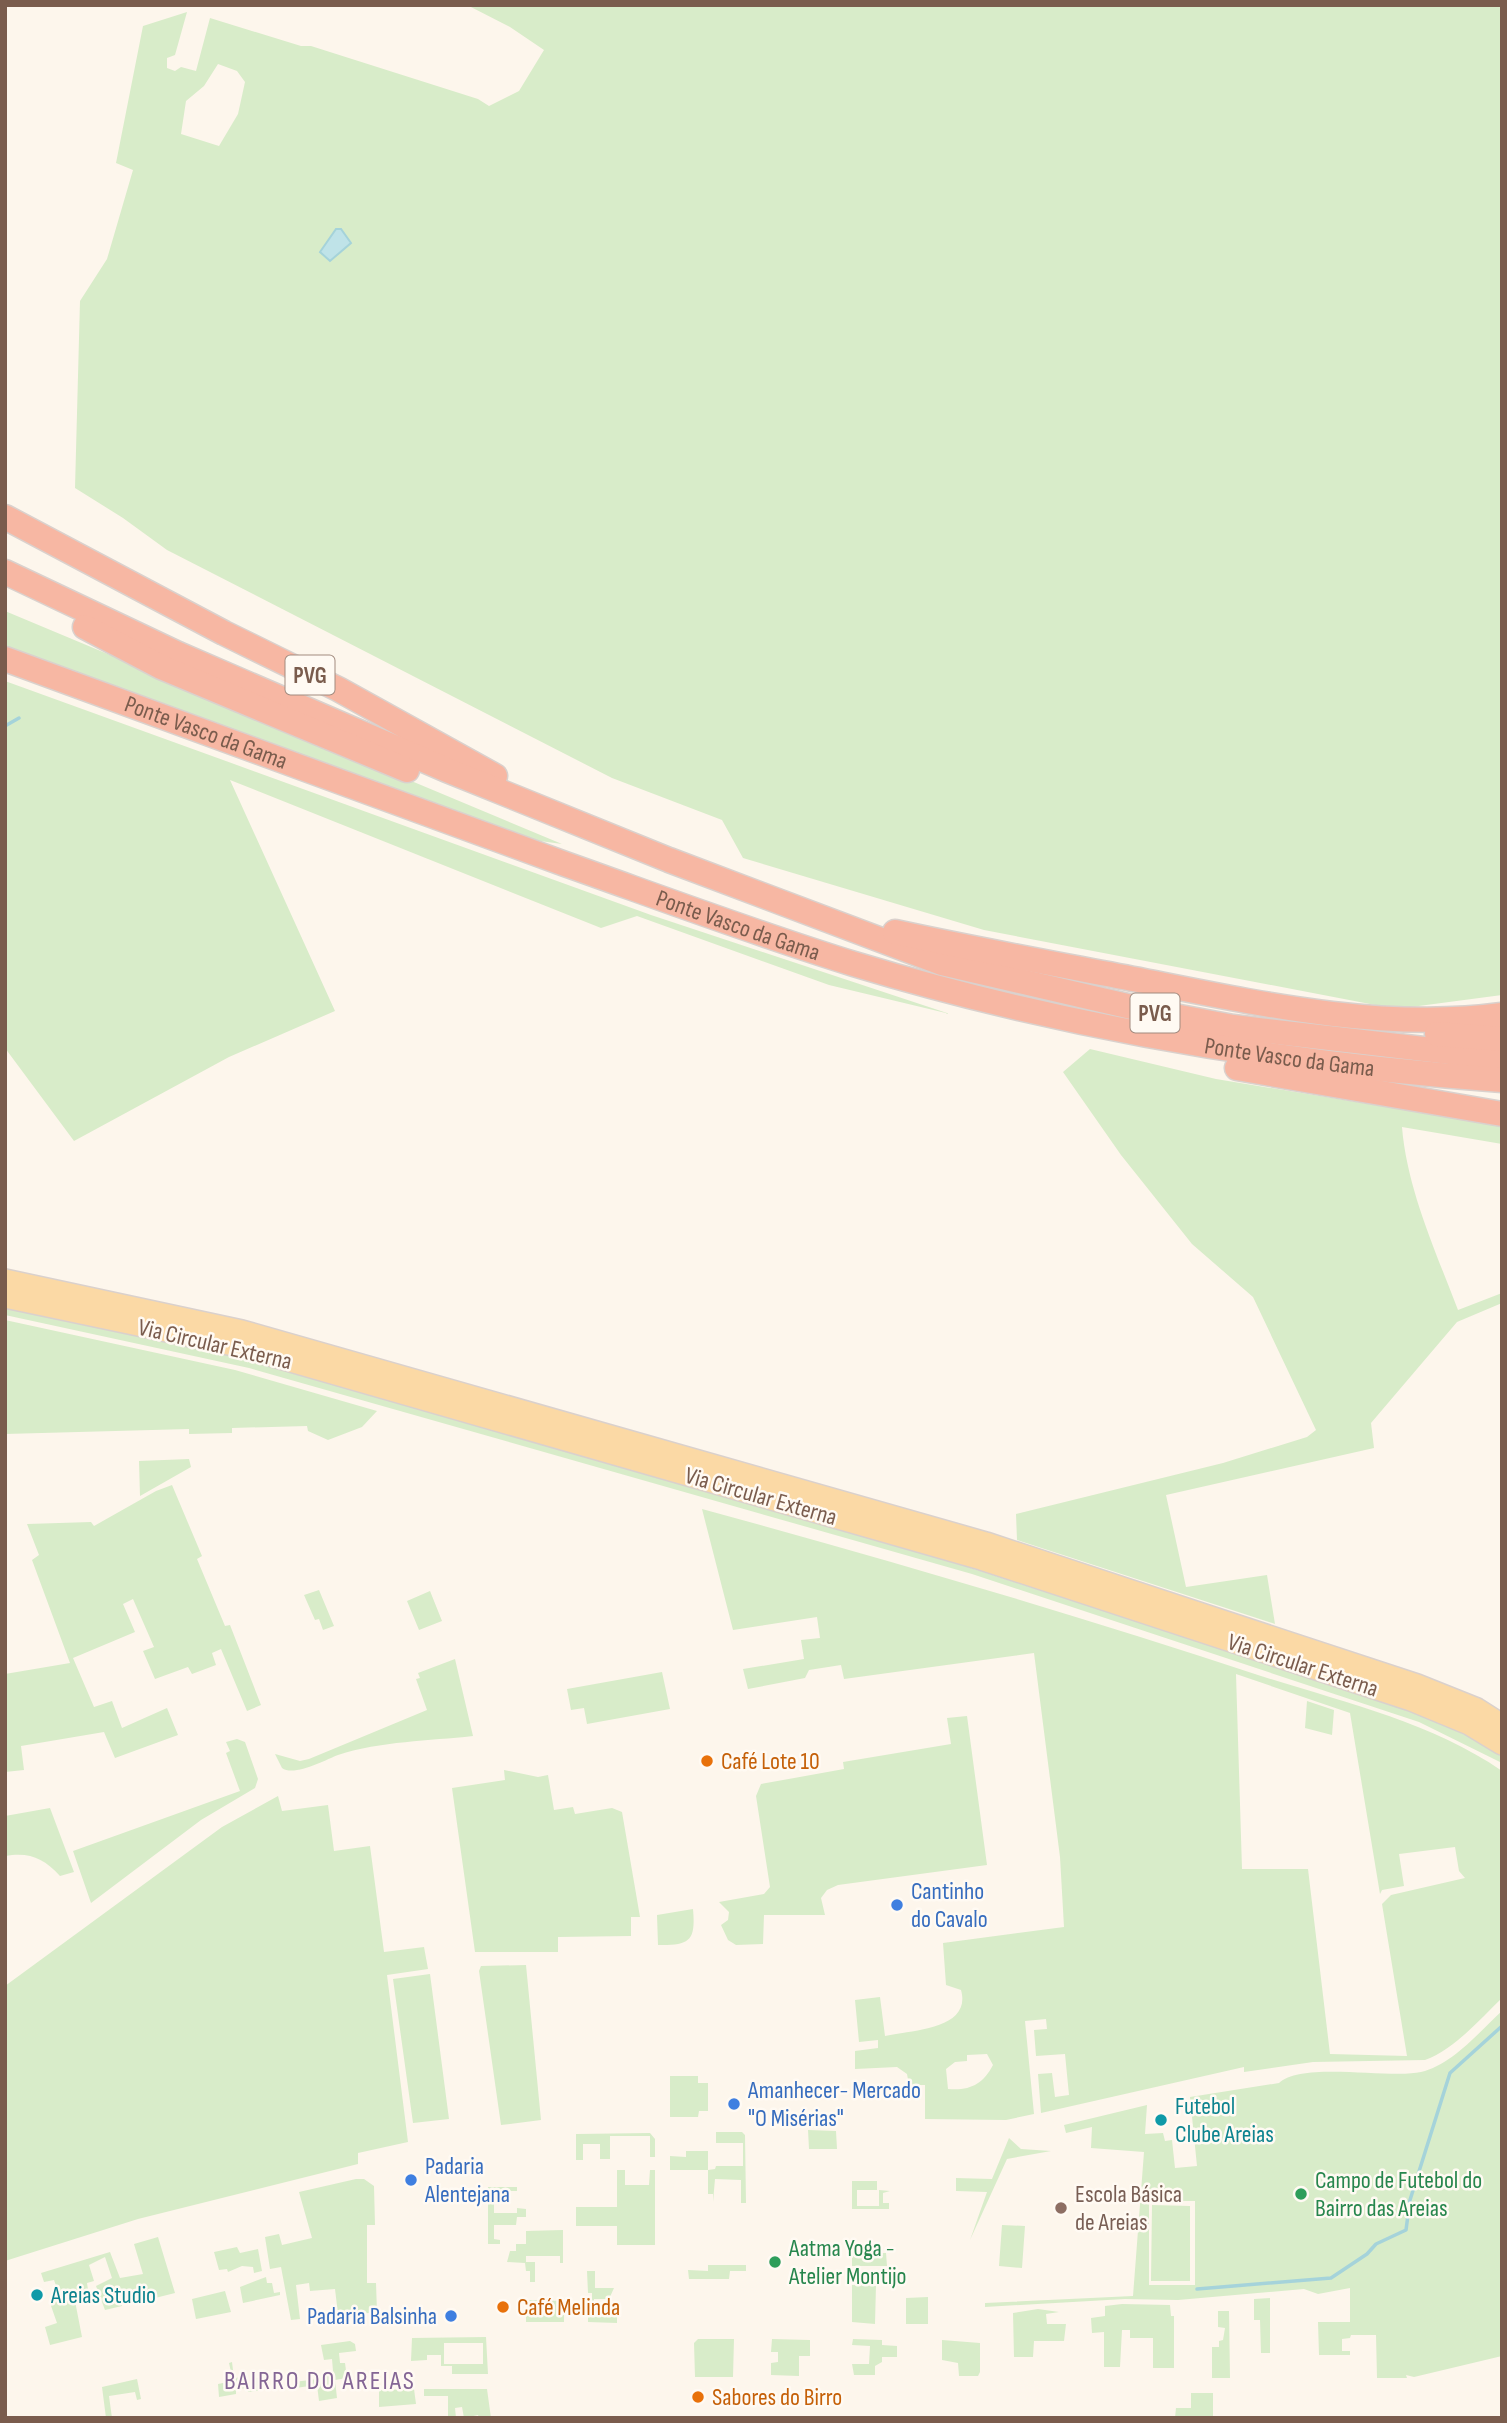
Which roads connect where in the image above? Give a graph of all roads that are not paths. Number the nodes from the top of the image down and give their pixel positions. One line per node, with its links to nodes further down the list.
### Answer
1 (5, 517): 5 (highway, Ponte Vasco da Gama / PVG)
2 (5, 572): 5 (highway, Ponte Vasco da Gama / PVG)
3 (5, 586): 5 (highway, Ponte Vasco da Gama / PVG)
4 (5, 659): 8 (highway, Ponte Vasco da Gama / PVG)
5 (613, 838): 6 (highway, Ponte Vasco da Gama / PVG)
6 (820, 916): 7 (highway); 11 (highway, Ponte Vasco da Gama / PVG)
7 (928, 939): 9 (highway); 10 (highway)
8 (858, 965): 12 (highway, Ponte Vasco da Gama / PVG); 13 (highway)
9 (1502, 1015)
10 (1502, 1039)
11 (1502, 1058)
12 (1502, 1080)
13 (1502, 1114)
14 (5, 1280): 16 (main road, Via Circular Externa)
15 (5, 1297): 17 (main road, Via Circular Externa)
16 (1502, 1725)
17 (1502, 1744)

